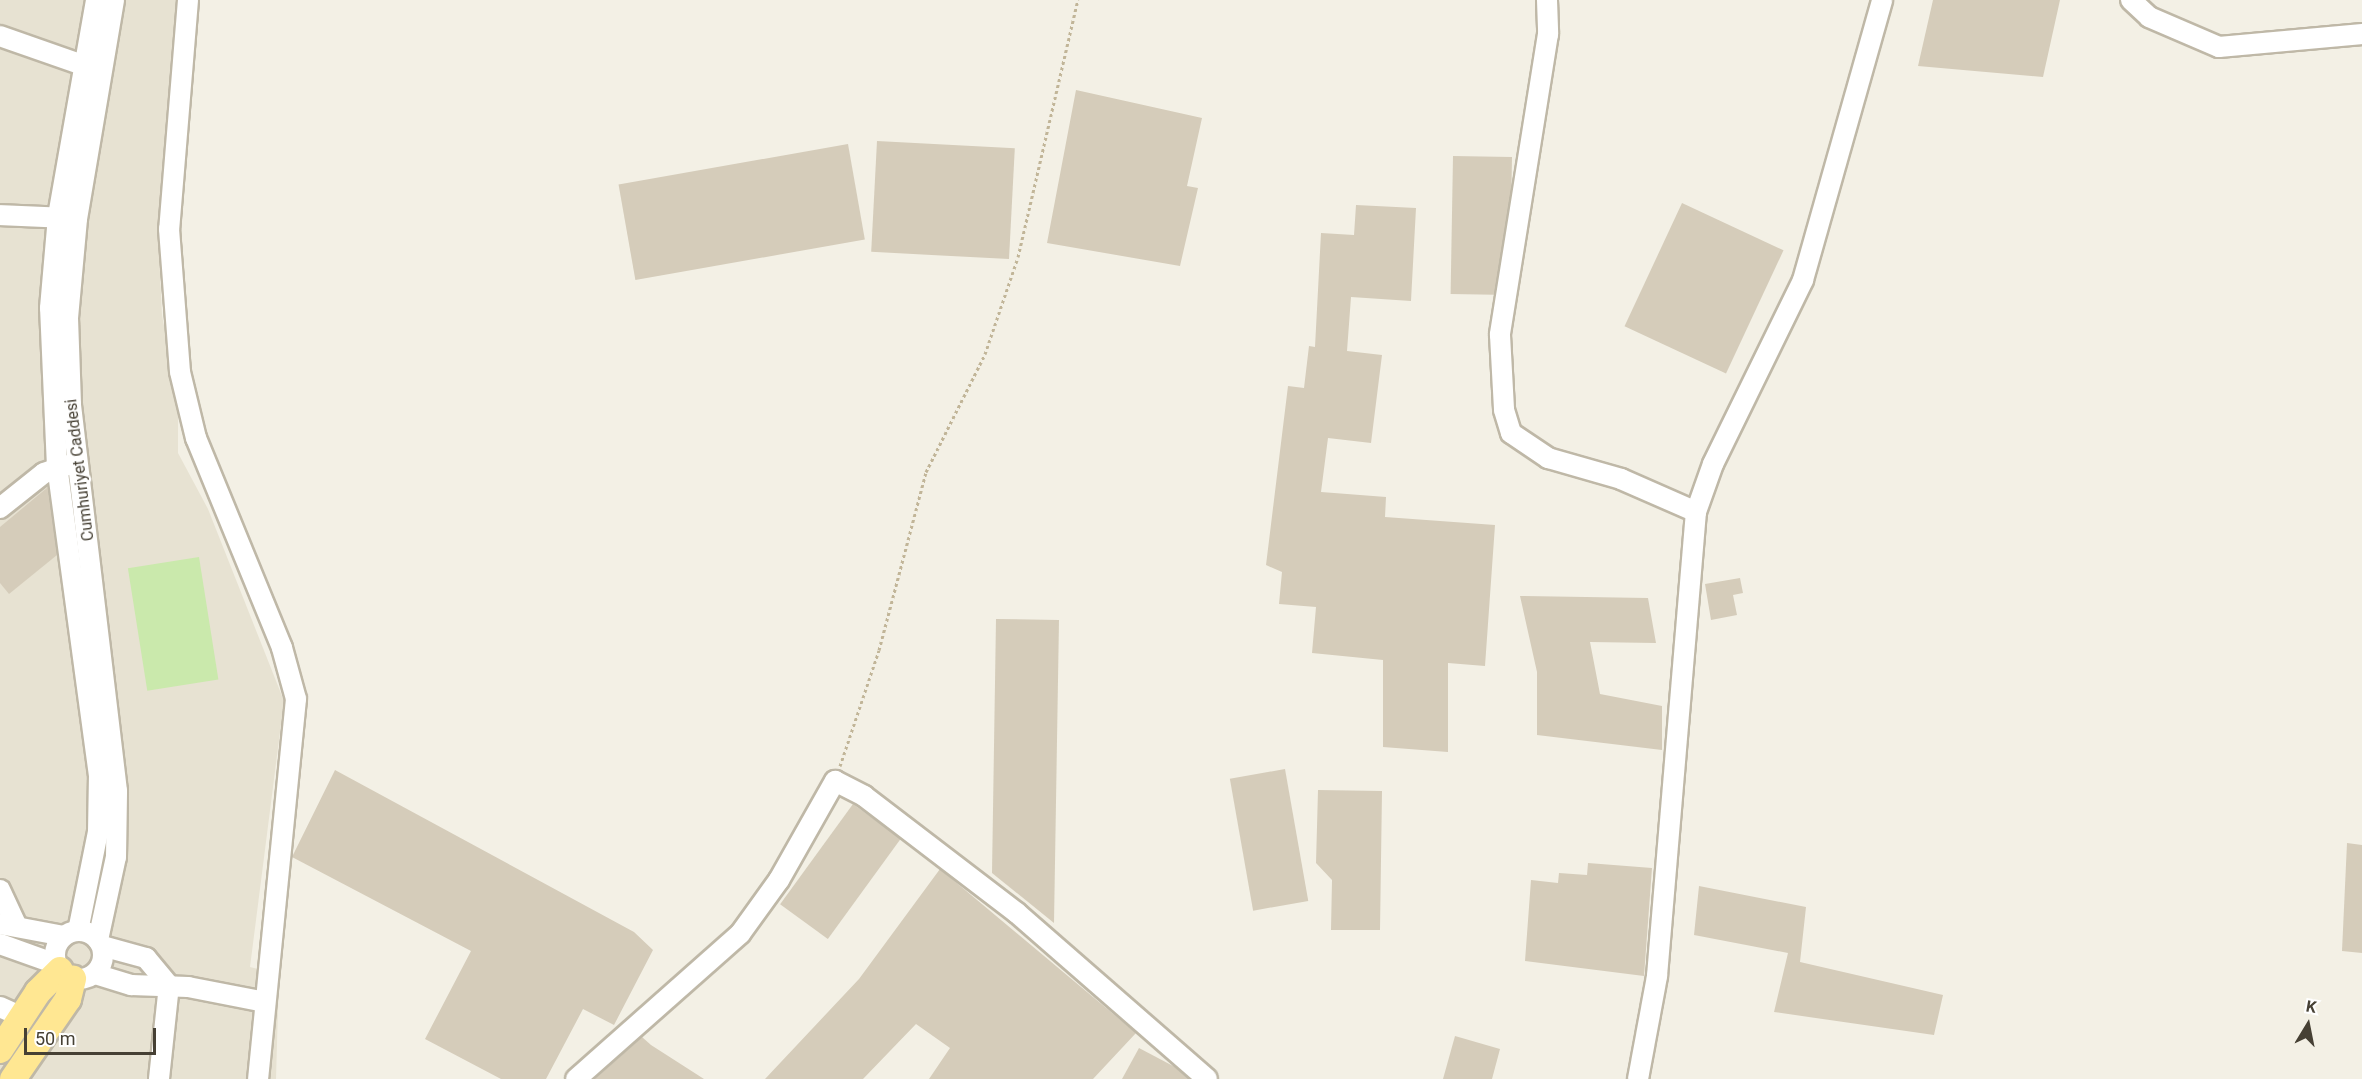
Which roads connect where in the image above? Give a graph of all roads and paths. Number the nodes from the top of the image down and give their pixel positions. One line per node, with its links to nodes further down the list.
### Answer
1 (96, 0): 10 (street, Cumhuriyet Caddesi)
2 (114, 0): 10 (street, Cumhuriyet Caddesi)
3 (188, 0): 25 (street)
4 (1078, 0): 17 (path)
5 (1546, 0): 16 (street)
6 (1882, 0): 16 (street)
7 (2131, 0): 8 (street)
8 (2362, 34)
9 (0, 36): 10 (street)
10 (94, 69): 12 (street, Cumhuriyet Caddesi)
11 (0, 215): 12 (street)
12 (68, 218): 13 (street, Cumhuriyet Caddesi); 14 (street, Cumhuriyet Caddesi)
13 (78, 462): 14 (street); 21 (street, Cumhuriyet Caddesi)
14 (57, 467): 15 (street); 20 (street, Cumhuriyet Caddesi)
15 (0, 508)
16 (1696, 512): 33 (street)
17 (835, 781): 31 (street); 32 (street)
18 (0, 890): 19 (street)
19 (8, 925): 20 (street)
20 (71, 933): 21 (street); 23 (street, Cumhuriyet Caddesi)
21 (100, 943): 23 (street, Cumhuriyet Caddesi); 24 (street)
22 (0, 944): 23 (street)
23 (71, 972): 24 (street); 26 (main road); 28 (main road)
24 (169, 985): 25 (street); 29 (street)
25 (266, 1002): 30 (street)
26 (11, 1012): 27 (main road)
27 (0, 1050)
28 (13, 1079)
29 (159, 1079)
30 (258, 1079)
31 (576, 1079)
32 (1207, 1079)
33 (1638, 1079)

